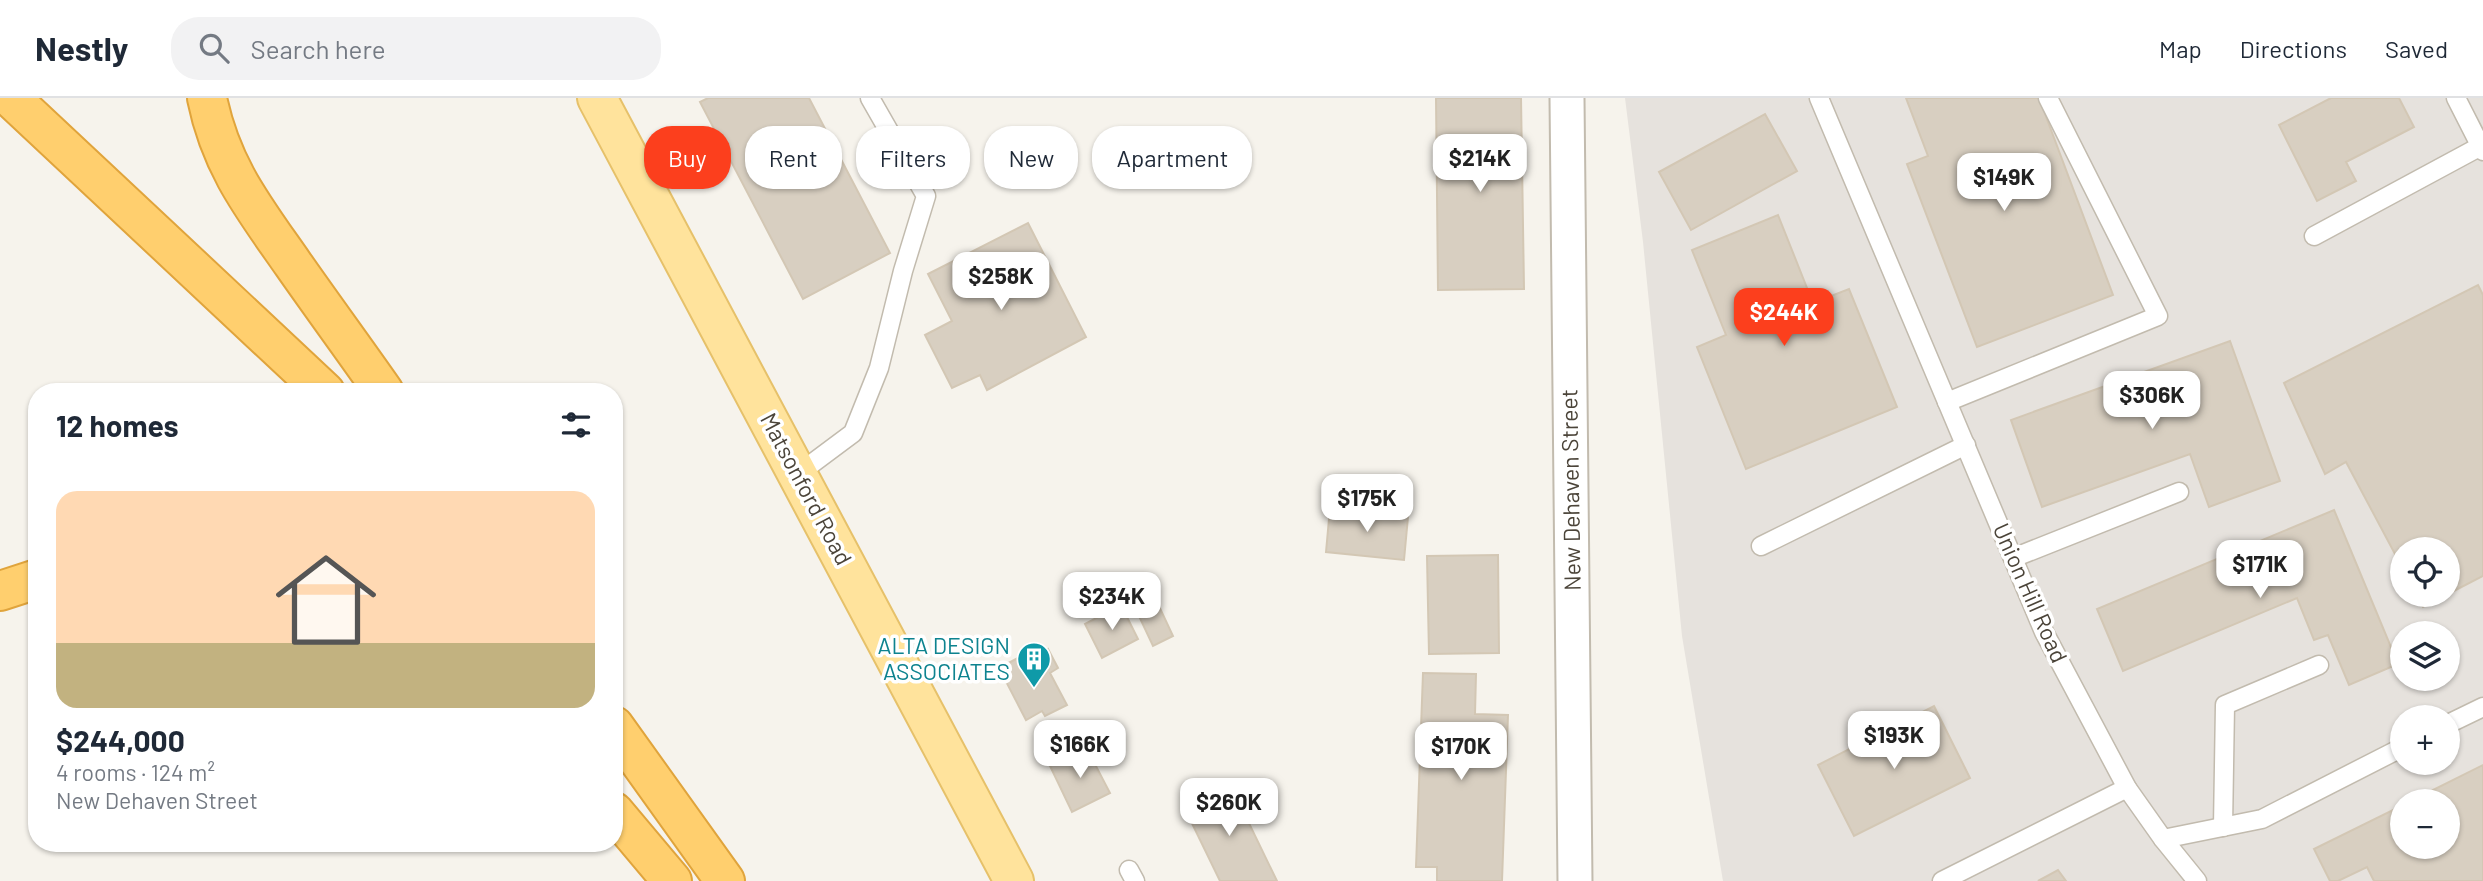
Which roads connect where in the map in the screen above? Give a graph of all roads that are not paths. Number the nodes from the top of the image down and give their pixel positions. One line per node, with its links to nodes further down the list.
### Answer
1 (10, 98): 11 (highway)
2 (207, 98): 12 (highway)
3 (597, 98): 15 (main road, Matsonford Road)
4 (870, 98): 15 (lane)
5 (1567, 98): 33 (street, New Dehaven Street)
6 (1819, 98): 13 (lane, Union Hill Road)
7 (2048, 98): 13 (lane)
8 (2456, 98): 9 (lane)
9 (2482, 148): 10 (lane)
10 (2314, 236)
11 (315, 383)
12 (378, 383)
13 (1947, 402): 14 (lane, Union Hill Road)
14 (1966, 445): 17 (lane); 18 (lane, Union Hill Road)
15 (798, 474): 32 (main road, Matsonford Road)
16 (2179, 492): 18 (lane)
17 (1761, 546)
18 (2013, 558): 26 (lane, Union Hill Road)
19 (28, 582): 20 (highway)
20 (0, 591)
21 (2319, 665): 28 (lane)
22 (2483, 707): 23 (lane)
23 (2460, 718)
24 (623, 739): 31 (highway)
25 (2390, 754): 28 (lane)
26 (2127, 788): 29 (lane, Union Hill Road); 34 (lane)
27 (623, 824): 30 (highway)
28 (2223, 827): 29 (lane)
29 (2163, 839): 35 (lane, Union Hill Road)
30 (672, 881)
31 (725, 881)
32 (1014, 881)
33 (1575, 881)
34 (1942, 881)
35 (2197, 881)

